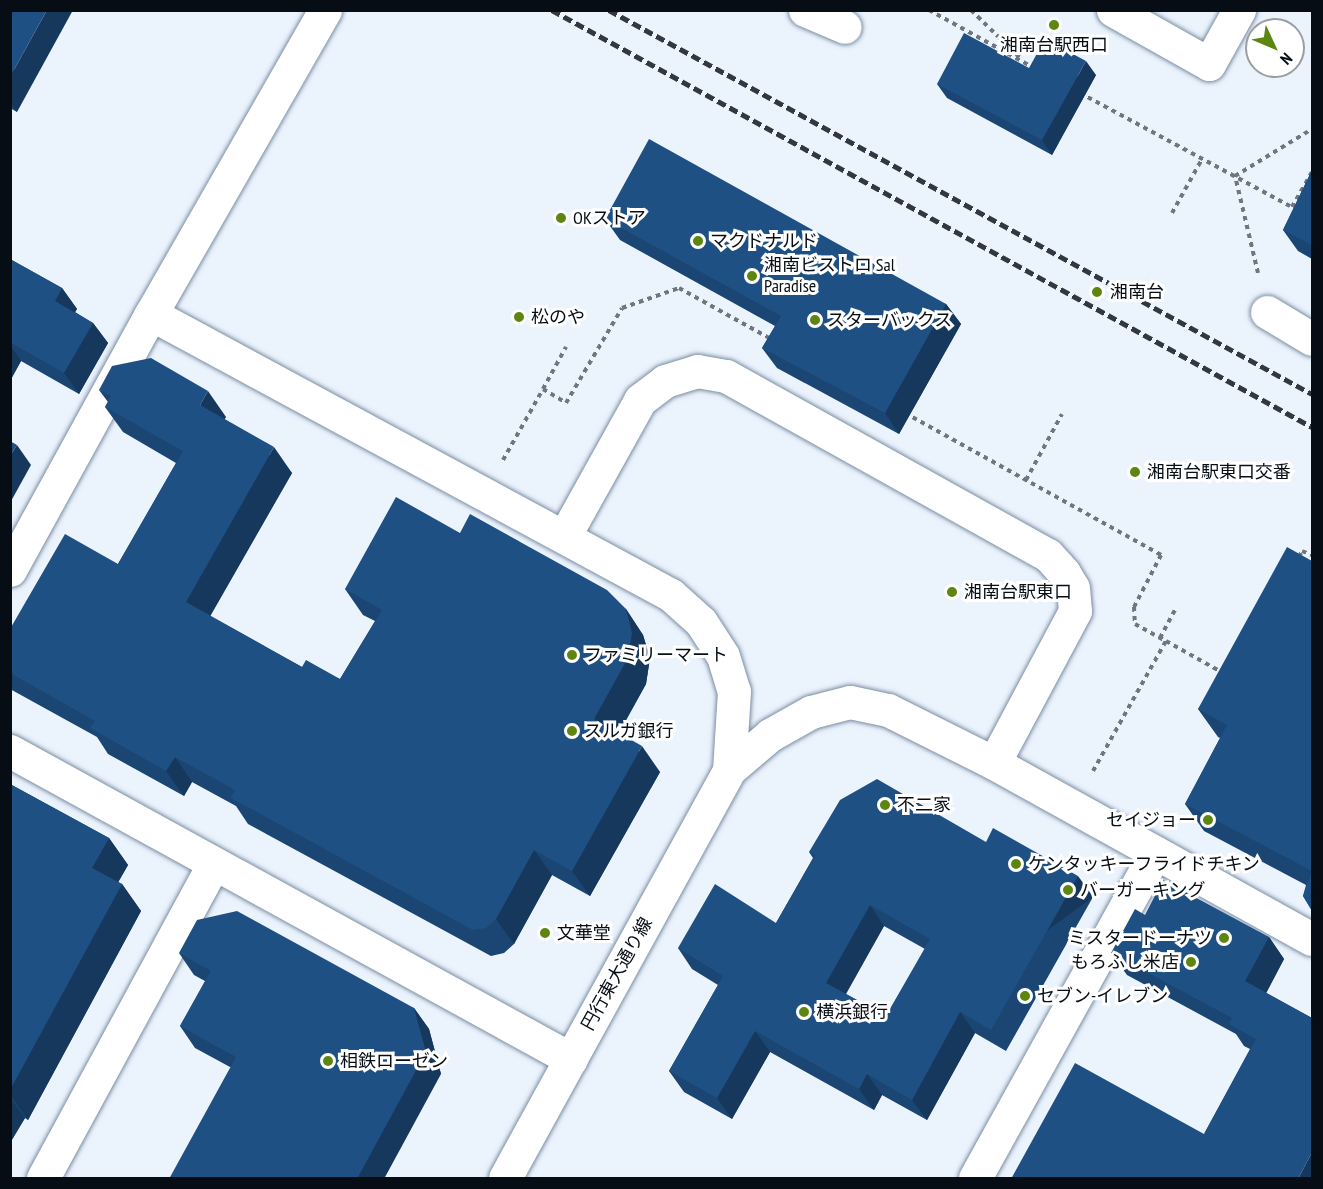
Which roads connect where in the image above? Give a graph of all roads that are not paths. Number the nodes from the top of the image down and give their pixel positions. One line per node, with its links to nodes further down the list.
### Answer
1 (325, 10): 7 (street)
2 (805, 10): 5 (street)
3 (1113, 10): 4 (street)
4 (1239, 10)
5 (845, 27)
6 (1267, 312): 8 (street)
7 (151, 314): 9 (street); 10 (street)
8 (1312, 339)
9 (565, 536): 12 (street); 13 (street)
10 (10, 570)
11 (10, 751): 15 (street)
12 (994, 763): 13 (street); 14 (street)
13 (729, 771): 17 (street, 円行東大通り線)
14 (1155, 853): 16 (street); 20 (street)
15 (214, 863): 17 (street); 18 (street)
16 (1312, 939)
17 (571, 1059): 19 (street, 円行東大通り線)
18 (43, 1179)
19 (505, 1179)
20 (975, 1179)

